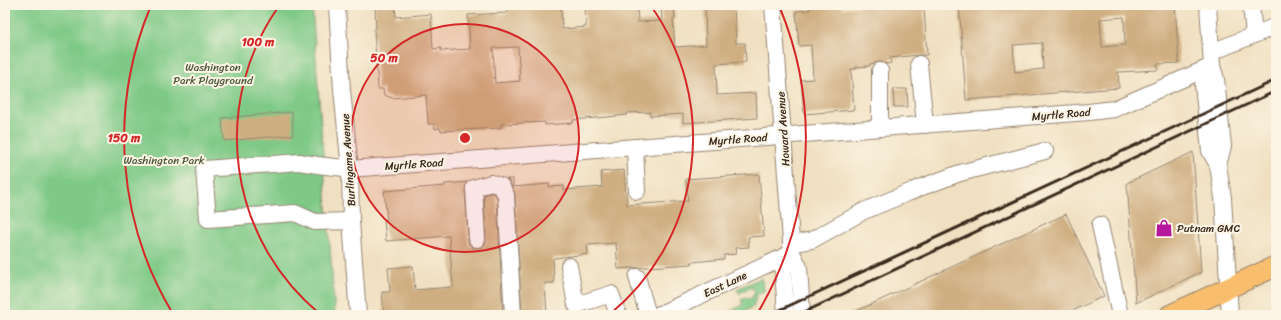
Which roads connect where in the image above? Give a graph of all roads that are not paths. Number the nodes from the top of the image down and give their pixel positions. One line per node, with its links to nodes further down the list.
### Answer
1 (337, 5): 15 (street, Burlingame Avenue)
2 (774, 5): 12 (street, Howard Avenue)
3 (1208, 5): 7 (street)
4 (1251, 5): 6 (street)
5 (1276, 26): 6 (street, Myrtle Road)
6 (1254, 35): 7 (street, Myrtle Road)
7 (1212, 59): 10 (street, Myrtle Road); 24 (street)
8 (919, 64): 10 (street)
9 (880, 71): 11 (street)
10 (925, 125): 11 (street, Myrtle Road)
11 (880, 128): 12 (street, Myrtle Road)
12 (784, 136): 13 (street, Myrtle Road); 20 (street, Howard Avenue)
13 (635, 147): 15 (street, Myrtle Road); 16 (street)
14 (1045, 151): 20 (street, East Lane)
15 (350, 169): 17 (street, Burlingame Avenue); 17 (street, Myrtle Road)
16 (637, 191)
17 (351, 221): 25 (street, Burlingame Avenue)
18 (1100, 225): 32 (street)
19 (477, 239): 26 (street)
20 (792, 248): 29 (street, East Lane); 30 (street); 31 (street, Howard Avenue)
21 (569, 266): 27 (street)
22 (1276, 266): 24 (main road)
23 (637, 276): 28 (street)
24 (1229, 288): 33 (main road); 34 (street)
25 (358, 315)
26 (513, 315)
27 (618, 315)
28 (648, 315)
29 (658, 315)
30 (786, 315)
31 (802, 315)
32 (1120, 315)
33 (1170, 315)
34 (1230, 315)

